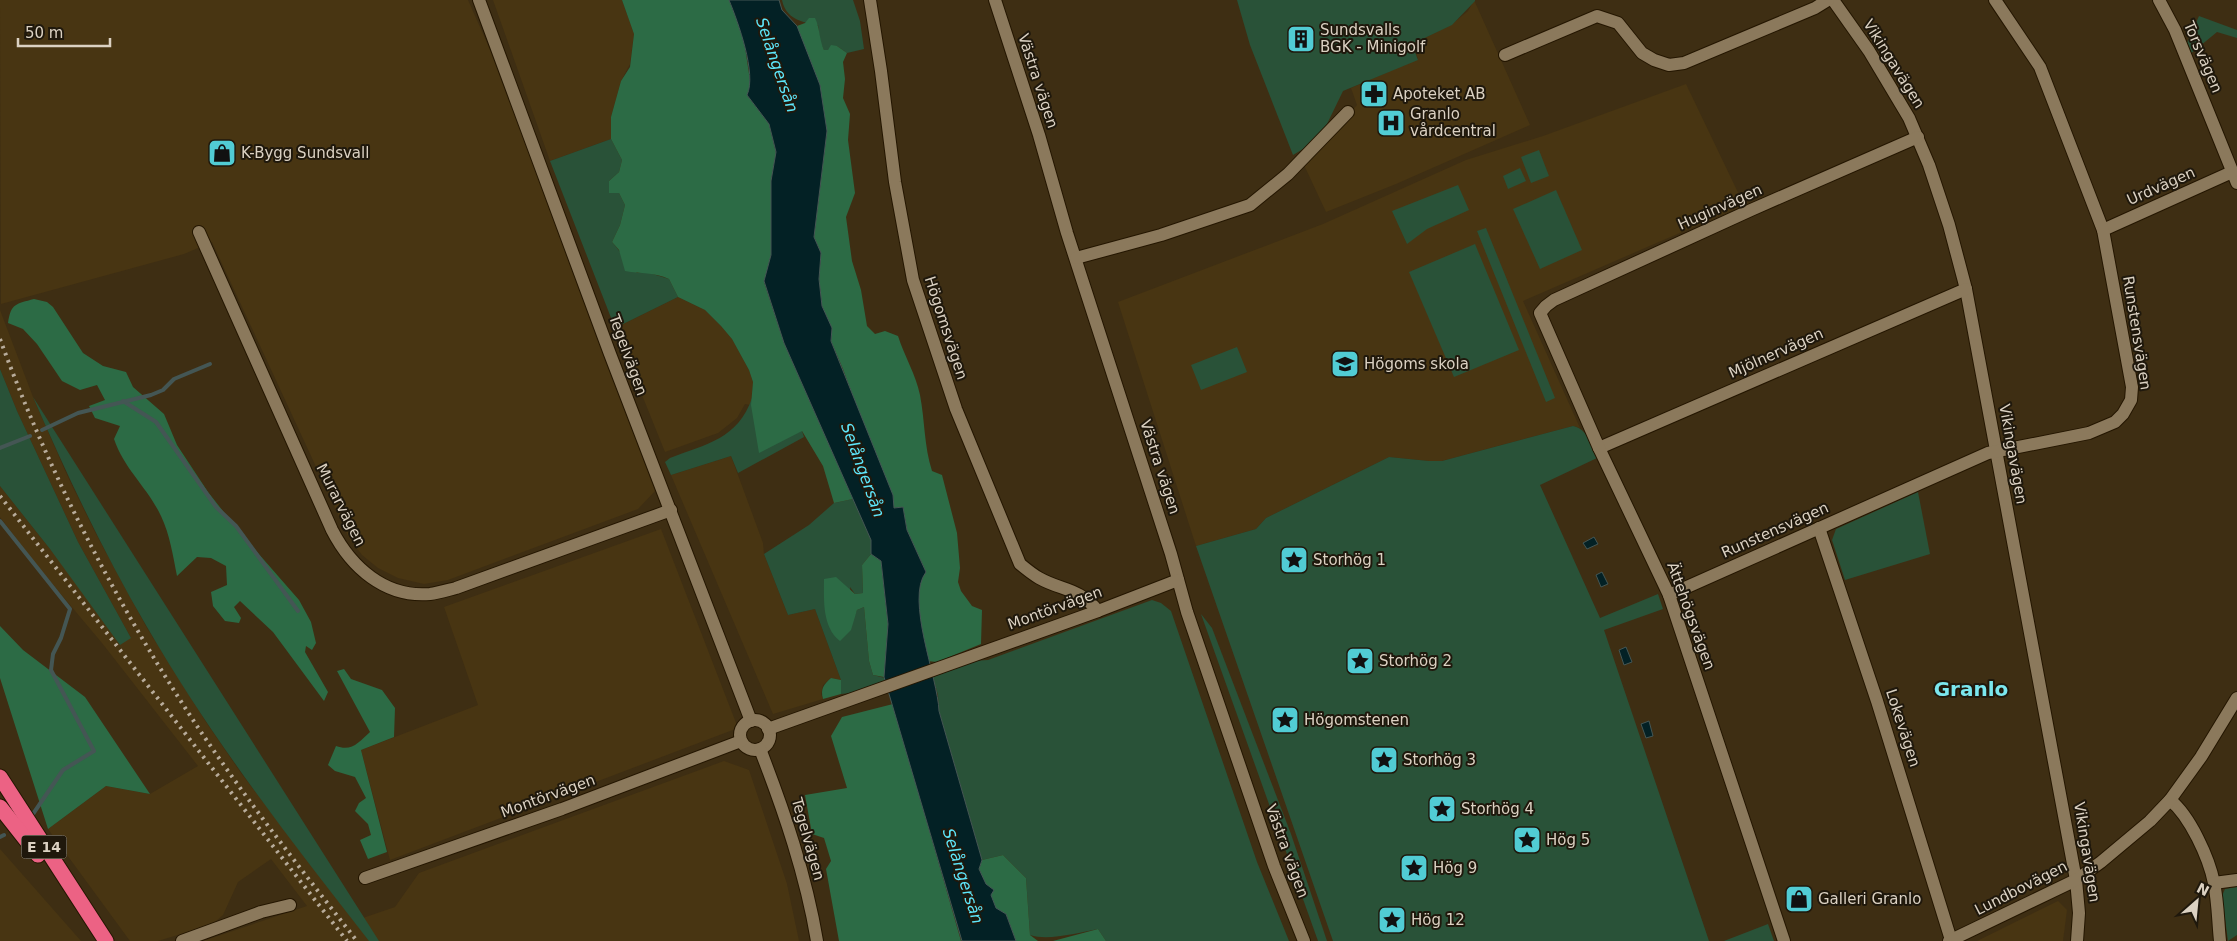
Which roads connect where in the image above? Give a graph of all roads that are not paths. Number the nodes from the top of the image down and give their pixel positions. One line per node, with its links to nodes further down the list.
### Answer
1 (479, 0): 18 (street, Tegelvägen)
2 (870, 0): 22 (street, Högomsvägen)
3 (995, 0): 13 (street, Västra vägen)
4 (1995, 0): 11 (street, Runstensvägen)
5 (2159, 0): 10 (street, Torsvägen)
6 (1836, 1): 7 (street, Vikingavägen); 9 (street, Vikingavägen)
7 (1505, 55)
8 (1348, 112): 13 (street)
9 (1918, 137): 14 (street, Vikingavägen); 15 (street, Huginvägen)
10 (2235, 177): 11 (street, Urdvägen)
11 (2102, 230): 17 (street, Runstensvägen)
12 (199, 232): 18 (street, Murarvägen)
13 (1076, 258): 20 (street, Västra vägen)
14 (1966, 289): 16 (street, Mjölnervägen); 17 (street, Vikingavägen)
15 (1540, 313): 16 (street, Ättehögsvägen)
16 (1600, 448): 21 (street, Ättehögsvägen)
17 (1996, 451): 19 (street, Runstensvägen); 32 (street, Vikingavägen)
18 (671, 510): 24 (street, Tegelvägen)
19 (1819, 528): 21 (street, Runstensvägen); 37 (street, Lokevägen)
20 (1178, 580): 22 (street, Montörvägen); 41 (street, Västra vägen)
21 (1669, 595): 42 (street, Ättehögsvägen)
22 (1098, 611): 25 (street, Montörvägen)
23 (2237, 698): 29 (street, Lundbovägen)
24 (751, 721): 25 (street); 26 (street)
25 (768, 729): 27 (street)
26 (741, 741): 27 (street); 31 (street, Montörvägen)
27 (760, 749): 40 (street, Tegelvägen)
28 (0, 777): 36 (highway, E 14)
29 (2170, 800): 32 (street, Lundbovägen); 34 (street)
30 (0, 807): 36 (highway, E 14)
31 (365, 878)
32 (2076, 880): 37 (street, Lundbovägen); 43 (street, Vikingavägen)
33 (2237, 880): 34 (street)
34 (2214, 883): 44 (street)
35 (290, 905): 39 (street)
36 (89, 916): 38 (highway, E 14)
37 (1950, 940)
38 (106, 941)
39 (182, 941)
40 (817, 941)
41 (1304, 941)
42 (1784, 941)
43 (2077, 941)
44 (2220, 941)

